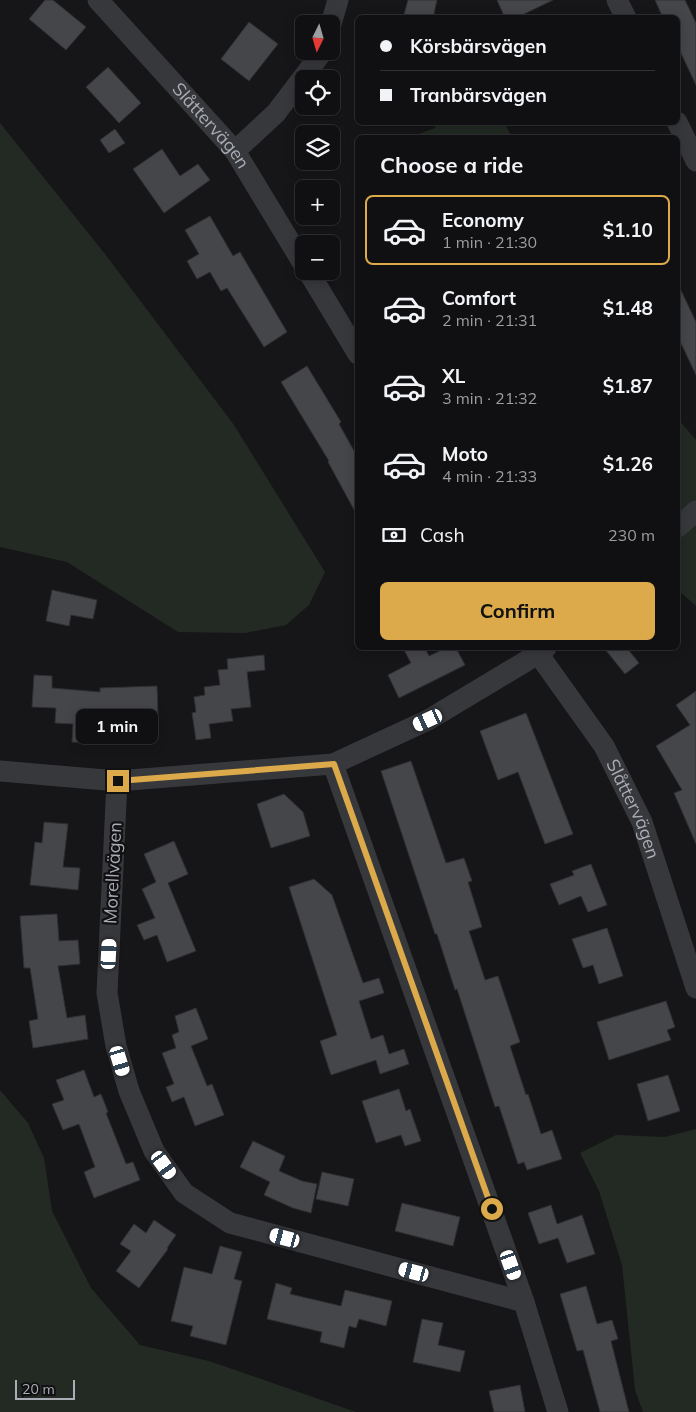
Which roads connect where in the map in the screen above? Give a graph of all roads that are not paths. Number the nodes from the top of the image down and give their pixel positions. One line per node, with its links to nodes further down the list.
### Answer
1 (98, 0): 8 (street, Slåttervägen)
2 (338, 0): 4 (street)
3 (617, 0): 5 (street)
4 (334, 15)
5 (624, 15)
6 (315, 60): 8 (street)
7 (678, 125): 9 (street)
8 (235, 151): 10 (street, Slåttervägen)
9 (696, 161)
10 (295, 250)
11 (313, 280): 12 (street)
12 (355, 349)
13 (696, 510): 14 (street)
14 (680, 525)
15 (539, 650): 16 (street); 19 (street, Slåttervägen)
16 (334, 764): 18 (street); 20 (street)
17 (0, 771): 18 (street)
18 (118, 781): 20 (street, Morellvägen)
19 (696, 988)
20 (524, 1302): 21 (street)
21 (558, 1412)

